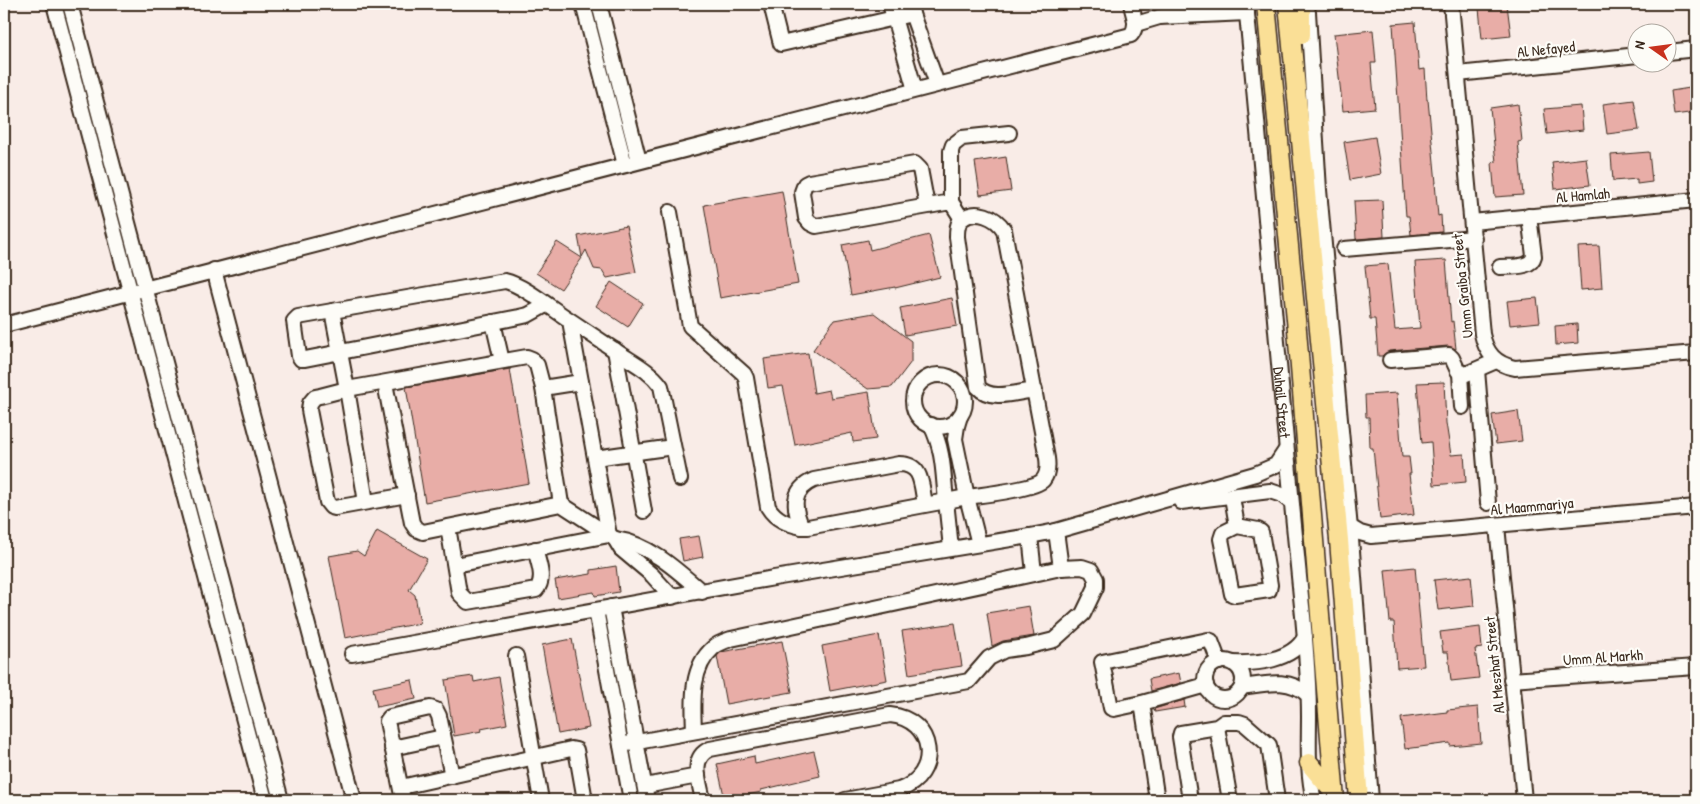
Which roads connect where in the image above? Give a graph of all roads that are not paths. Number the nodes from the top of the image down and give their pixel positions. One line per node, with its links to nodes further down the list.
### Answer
1 (54, 4): 41 (street)
2 (70, 4): 40 (street)
3 (583, 4): 28 (street)
4 (599, 4): 28 (street)
5 (771, 4): 18 (street)
6 (890, 4): 18 (street)
7 (1131, 4): 19 (street)
8 (1204, 4): 17 (street)
9 (1266, 4): 127 (main road, Duhail Street)
10 (1288, 4): 27 (main road)
11 (1301, 4): 27 (main road)
12 (1307, 4): 83 (street)
13 (1451, 4): 23 (street, Umm Graiba Street)
14 (1246, 8): 16 (street); 66 (street, Duhail Street)
15 (911, 9): 18 (street); 24 (street)
16 (1221, 9): 17 (street)
17 (1160, 10): 19 (street)
18 (895, 18): 25 (street)
19 (1136, 24): 24 (street)
20 (1696, 49): 21 (street)
21 (1678, 51)
22 (1628, 56): 23 (street, Al Nefayed)
23 (1458, 74): 35 (street, Umm Graiba Street)
24 (937, 84): 25 (street)
25 (915, 90): 28 (street)
26 (1009, 133): 30 (street)
27 (1300, 140): 125 (main road)
28 (632, 163): 39 (street)
29 (1696, 200): 33 (street, Al Hamlah)
30 (951, 202): 31 (street); 34 (street)
31 (926, 206): 31 (street)
32 (670, 212): 86 (street)
33 (1529, 216): 35 (street, Al Hamlah); 38 (street)
34 (962, 219): 54 (street); 61 (street)
35 (1472, 222): 36 (street, Umm Graiba Street)
36 (1474, 238): 37 (street); 52 (street, Umm Graiba Street)
37 (1344, 249)
38 (1500, 267)
39 (214, 270): 40 (street); 130 (street)
40 (145, 288): 41 (street); 129 (street)
41 (130, 292): 46 (street); 128 (street)
42 (546, 305): 43 (street); 44 (street); 45 (street)
43 (332, 311): 48 (street); 48 (street)
44 (570, 321): 47 (street); 56 (street)
45 (493, 322): 48 (street); 50 (street)
46 (4, 325)
47 (615, 350): 65 (street); 67 (street)
48 (340, 352): 60 (street)
49 (1696, 353): 52 (street)
50 (502, 360): 57 (street); 59 (street)
51 (1390, 360): 55 (street)
52 (1496, 361): 53 (street)
53 (1477, 370): 55 (street); 76 (street)
54 (975, 371): 58 (street); 61 (street)
55 (1460, 373): 62 (street)
56 (581, 382): 59 (street); 68 (street)
57 (385, 383): 60 (street); 70 (street)
58 (960, 386): 63 (street); 64 (street)
59 (543, 388): 77 (street)
60 (347, 389): 74 (street); 74 (street)
61 (1034, 390): 71 (street)
62 (1462, 407)
63 (960, 416): 64 (street); 71 (street)
64 (931, 426): 73 (street)
65 (673, 447): 67 (street); 69 (street)
66 (1286, 450): 75 (street, Duhail Street); 79 (street)
67 (633, 452): 68 (street); 81 (street)
68 (595, 458): 90 (street)
69 (680, 479)
70 (406, 495): 74 (street); 85 (street)
71 (967, 497): 73 (street); 91 (street)
72 (1232, 497): 75 (street); 79 (street); 82 (street)
73 (946, 500): 78 (street); 92 (street)
74 (366, 502)
75 (1291, 502): 102 (street, Duhail Street)
76 (1488, 503)
77 (561, 504): 85 (street); 90 (street)
78 (925, 504): 86 (street); 86 (street)
79 (1142, 506): 87 (street)
80 (1696, 507): 84 (street, Al Maammariya)
81 (644, 511)
82 (1237, 526): 82 (street)
83 (1350, 526): 89 (street); 94 (street)
84 (1497, 526): 89 (street, Al Maammariya); 107 (street, Al Meszhat Street)
85 (448, 527): 95 (street)
86 (802, 527)
87 (1056, 531): 88 (street); 96 (street)
88 (1030, 536): 91 (street); 97 (street)
89 (1371, 536): 94 (street)
90 (612, 537): 93 (street); 98 (street); 99 (street)
91 (979, 544): 92 (street)
92 (951, 548): 98 (street)
93 (535, 549): 95 (street); 95 (street)
94 (1352, 551): 119 (street)
95 (455, 565)
96 (1061, 568): 97 (street); 114 (street)
97 (1034, 573): 114 (street)
98 (702, 592): 99 (street)
99 (672, 597): 100 (street)
100 (611, 608): 101 (street); 116 (street)
101 (596, 610): 103 (street); 117 (street)
102 (1305, 637): 105 (street); 110 (street, Duhail Street)
103 (352, 654)
104 (516, 656): 120 (street)
105 (1225, 662): 108 (street); 109 (street); 112 (street)
106 (1696, 667): 107 (street, Umm Al Markh)
107 (1511, 680): 143 (street, Al Meszhat Street)
108 (1206, 685): 111 (street); 112 (street)
109 (1242, 687): 110 (street); 111 (street)
110 (1308, 695): 121 (street, Duhail Street)
111 (1224, 699): 113 (street)
112 (1142, 703): 137 (street)
113 (1221, 724): 138 (street); 139 (street); 140 (street)
114 (694, 731): 116 (street)
115 (443, 737): 118 (street); 118 (street); 122 (street)
116 (636, 742): 117 (street); 124 (street)
117 (621, 745): 133 (street)
118 (392, 748): 126 (street)
119 (1367, 752): 125 (main road); 142 (street)
120 (534, 758): 122 (street); 131 (street); 132 (street)
121 (1308, 763): 127 (main road); 141 (street, Duhail Street)
122 (452, 776): 126 (street)
123 (698, 776): 124 (street); 135 (street); 136 (street)
124 (645, 786): 134 (street)
125 (1359, 793)
126 (402, 794)
127 (1334, 796)
128 (265, 800)
129 (282, 800)
130 (354, 800)
131 (541, 800)
132 (585, 800)
133 (631, 800)
134 (647, 800)
135 (703, 800)
136 (845, 800)
137 (1157, 800)
138 (1190, 800)
139 (1230, 800)
140 (1276, 800)
141 (1314, 800)
142 (1371, 800)
143 (1524, 800)

